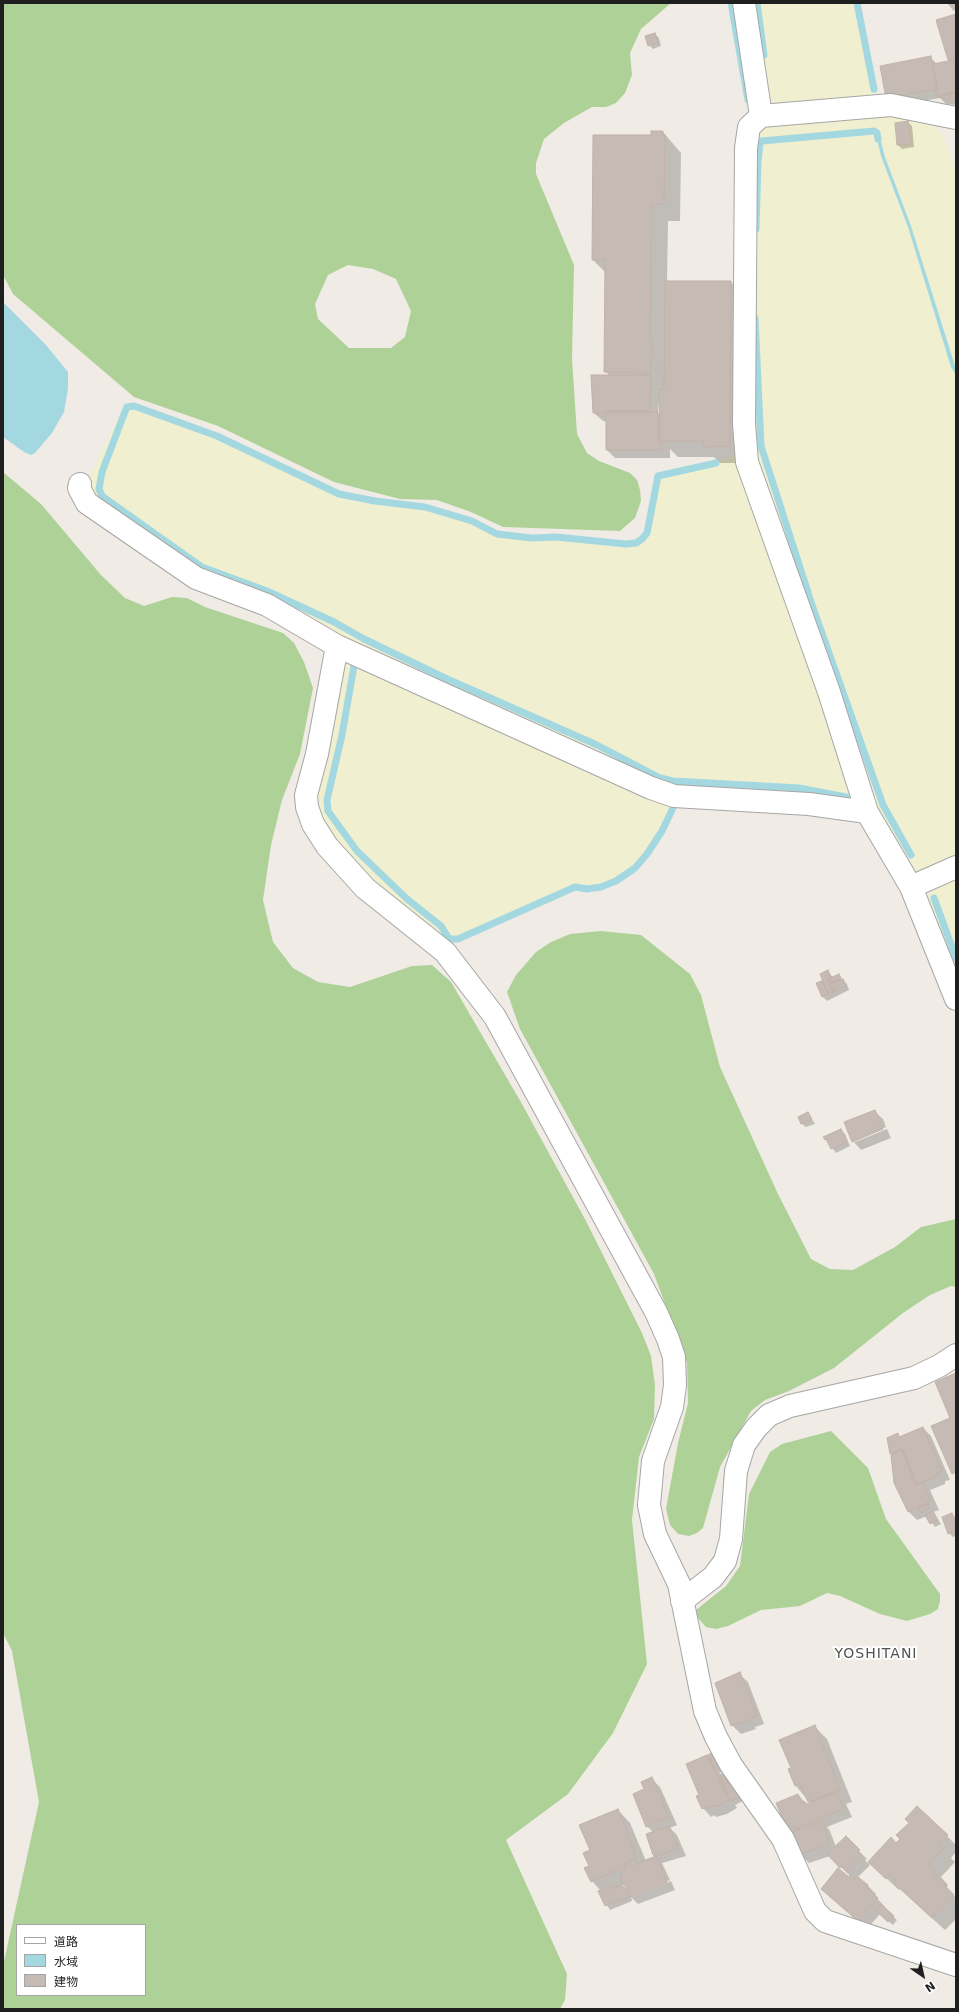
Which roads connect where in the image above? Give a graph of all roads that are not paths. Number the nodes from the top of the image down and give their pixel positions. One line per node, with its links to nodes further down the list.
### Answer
1 (744, 3): 2 (street)
2 (761, 116): 3 (street); 6 (street)
3 (956, 118)
4 (80, 484): 5 (street)
5 (337, 646): 6 (street); 11 (street)
6 (867, 812): 8 (street)
7 (956, 867): 8 (street)
8 (911, 887): 9 (street)
9 (956, 999)
10 (956, 1355): 11 (street)
11 (682, 1601): 12 (street)
12 (956, 1965)

